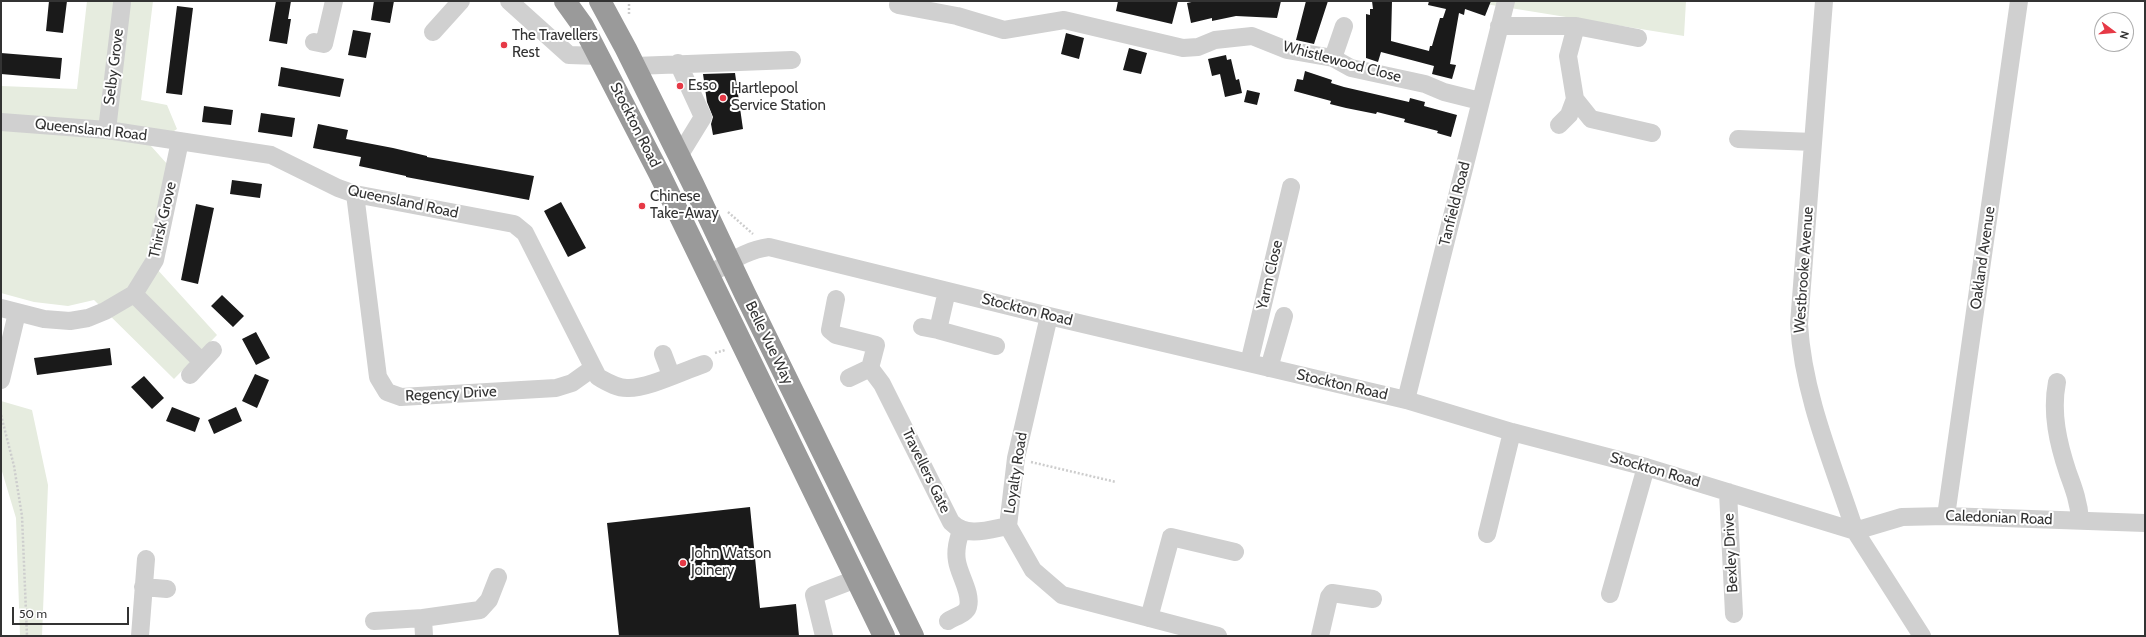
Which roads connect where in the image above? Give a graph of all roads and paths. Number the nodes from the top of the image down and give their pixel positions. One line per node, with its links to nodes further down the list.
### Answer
1 (334, 1): 17 (street)
2 (461, 1): 15 (street)
3 (509, 1): 18 (street)
4 (565, 1): 18 (highway, Stockton Road)
5 (600, 1): 19 (highway)
6 (1824, 1): 31 (street, Westbrooke Avenue)
7 (2019, 1): 62 (street, Oakland Avenue)
8 (122, 3): 27 (street, Selby Grove)
9 (1505, 5): 13 (street, Tanfield Road)
10 (898, 6): 11 (street, Whistlewood Close)
11 (941, 7): 20 (street, Whistlewood Close)
12 (1344, 26): 20 (street)
13 (1499, 26): 14 (street); 24 (street, Tanfield Road)
14 (1576, 26): 16 (street); 23 (street)
15 (433, 32)
16 (1638, 38)
17 (314, 42)
18 (599, 56): 36 (highway, Stockton Road)
19 (630, 57): 22 (street); 32 (highway, Belle Vue Way)
20 (1333, 58): 24 (street, Whistlewood Close)
21 (792, 60): 22 (street)
22 (678, 64): 32 (street)
23 (1574, 99): 26 (street); 28 (street)
24 (1480, 101): 55 (street, Tanfield Road)
25 (1, 122): 27 (street, Queensland Road)
26 (1559, 125)
27 (107, 130): 30 (street, Queensland Road)
28 (1652, 132)
29 (1738, 139): 31 (street)
30 (180, 141): 34 (street, Queensland Road); 38 (street, Thirsk Grove)
31 (1813, 142): 67 (street, Westbrooke Avenue)
32 (679, 156): 35 (highway, Belle Vue Way)
33 (1291, 187): 46 (street, Yarm Close)
34 (355, 194): 48 (street, Queensland Road); 48 (street, Regency Drive)
35 (730, 262): 36 (street, Stockton Road); 37 (street, Stockton Road); 89 (highway, Belle Vue Way)
36 (708, 275): 73 (highway, Stockton Road)
37 (947, 291): 41 (street, Stockton Road); 43 (street)
38 (134, 294): 40 (street); 45 (street)
39 (836, 299): 49 (street)
40 (9, 311): 53 (street)
41 (1049, 316): 46 (street, Stockton Road); 58 (street, Loyalty Road)
42 (1284, 316): 50 (street)
43 (996, 346)
44 (663, 354): 51 (street)
45 (202, 362)
46 (1249, 363): 50 (street, Stockton Road)
47 (704, 364): 51 (street, Queensland Road)
48 (593, 368): 51 (street, Queensland Road)
49 (870, 368): 52 (street); 66 (street, Travellers Gate)
50 (1269, 368): 55 (street, Stockton Road)
51 (671, 375)
52 (849, 378)
53 (1, 380)
54 (2057, 382): 63 (street)
55 (1406, 400): 57 (street, Stockton Road)
56 (1, 415): 84 (path)
57 (1512, 432): 59 (street, Stockton Road); 68 (street)
58 (1016, 458): 60 (path); 65 (street, Loyalty Road)
59 (1651, 468): 61 (street, Stockton Road); 70 (street); 76 (street)
60 (1116, 482)
61 (1728, 492): 67 (street, Stockton Road); 78 (street, Bexley Drive)
62 (1946, 516): 63 (street, Caledonian Road); 67 (street, Caledonian Road)
63 (2080, 520): 64 (street, Caledonian Road)
64 (2145, 523)
65 (1008, 526): 66 (street, Travellers Gate); 80 (street, Loyalty Road)
66 (961, 530): 82 (street)
67 (1855, 531): 92 (street)
68 (1487, 534)
69 (1235, 552): 80 (street)
70 (1628, 558)
71 (146, 559): 74 (street)
72 (498, 577): 79 (street)
73 (856, 579): 87 (street); 88 (highway, Stockton Road)
74 (144, 587): 75 (street); 85 (street)
75 (166, 589)
76 (1610, 594)
77 (1373, 599): 91 (street)
78 (1734, 614)
79 (423, 618): 81 (street); 86 (street)
80 (1149, 618): 83 (street, Loyalty Road)
81 (374, 621)
82 (948, 621)
83 (1196, 633): 90 (street, Loyalty Road)
84 (27, 636)
85 (140, 636)
86 (424, 636)
87 (824, 636)
88 (884, 636)
89 (912, 636)
90 (1218, 636)
91 (1320, 636)
92 (1922, 636)

